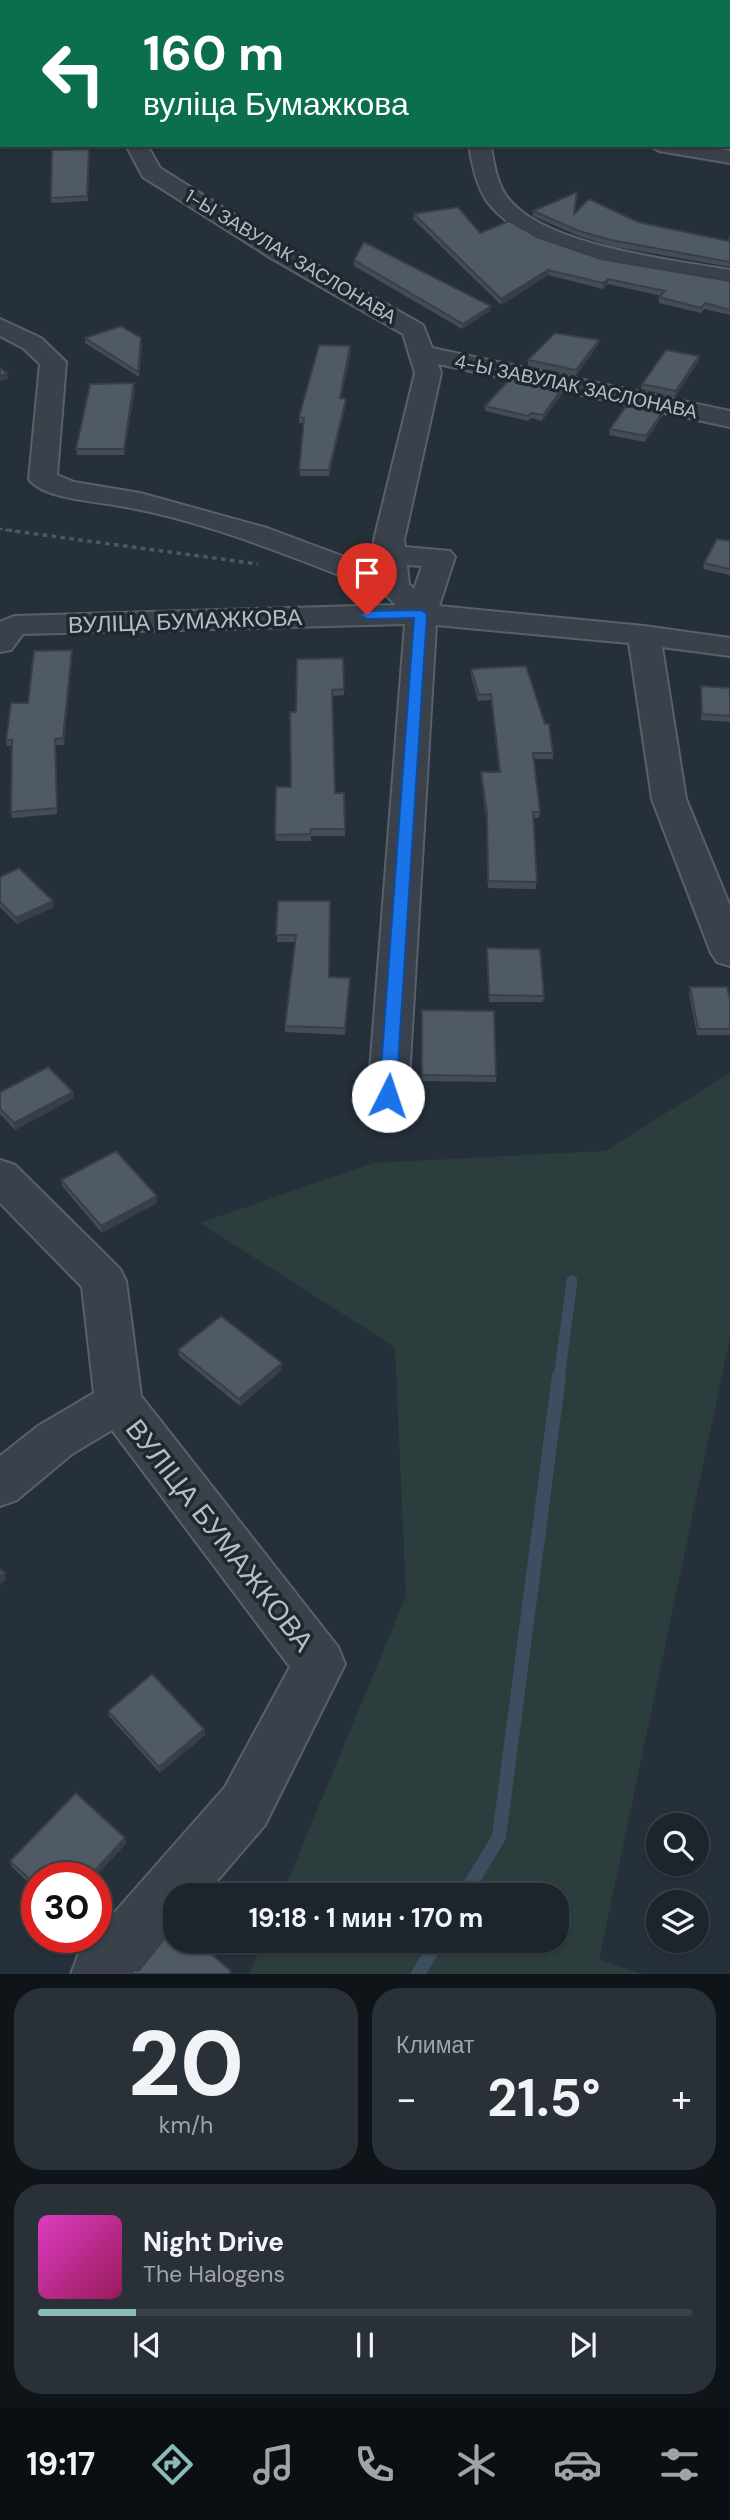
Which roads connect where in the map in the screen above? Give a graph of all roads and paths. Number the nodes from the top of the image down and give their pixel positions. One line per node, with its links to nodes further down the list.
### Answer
1 (137, 147): 7 (street, 1-Ы ЗАВУЛАК ЗАСЛОНАВА)
2 (481, 147): 5 (street)
3 (676, 147): 4 (street)
4 (719, 152)
5 (730, 277)
6 (0, 326): 10 (street)
7 (422, 353): 8 (street, 4-Ы ЗАВУЛАК ЗАСЛОНАВА); 11 (street, 1-Ы ЗАВУЛАК ЗАСЛОНАВА)
8 (730, 418)
9 (0, 530): 10 (path)
10 (307, 553): 12 (street)
11 (391, 556): 12 (street, 1-Ы ЗАВУЛАК ЗАСЛОНАВА); 13 (street)
12 (394, 586): 13 (street)
13 (421, 614): 14 (street, ВУЛІЦА БУМАЖКОВА); 15 (street, ВУЛІЦА БУМАЖКОВА); 18 (street)
14 (644, 635): 16 (street, ВУЛІЦА БУМАЖКОВА); 17 (street)
15 (0, 643)
16 (730, 648)
17 (730, 953)
18 (388, 1096)
19 (0, 1176): 20 (street, ВУЛІЦА БУМАЖКОВА)
20 (118, 1402): 21 (street, ВУЛІЦА БУМАЖКОВА); 22 (street, ВУЛІЦА БУМАЖКОВА)
21 (0, 1485)
22 (100, 1974)

